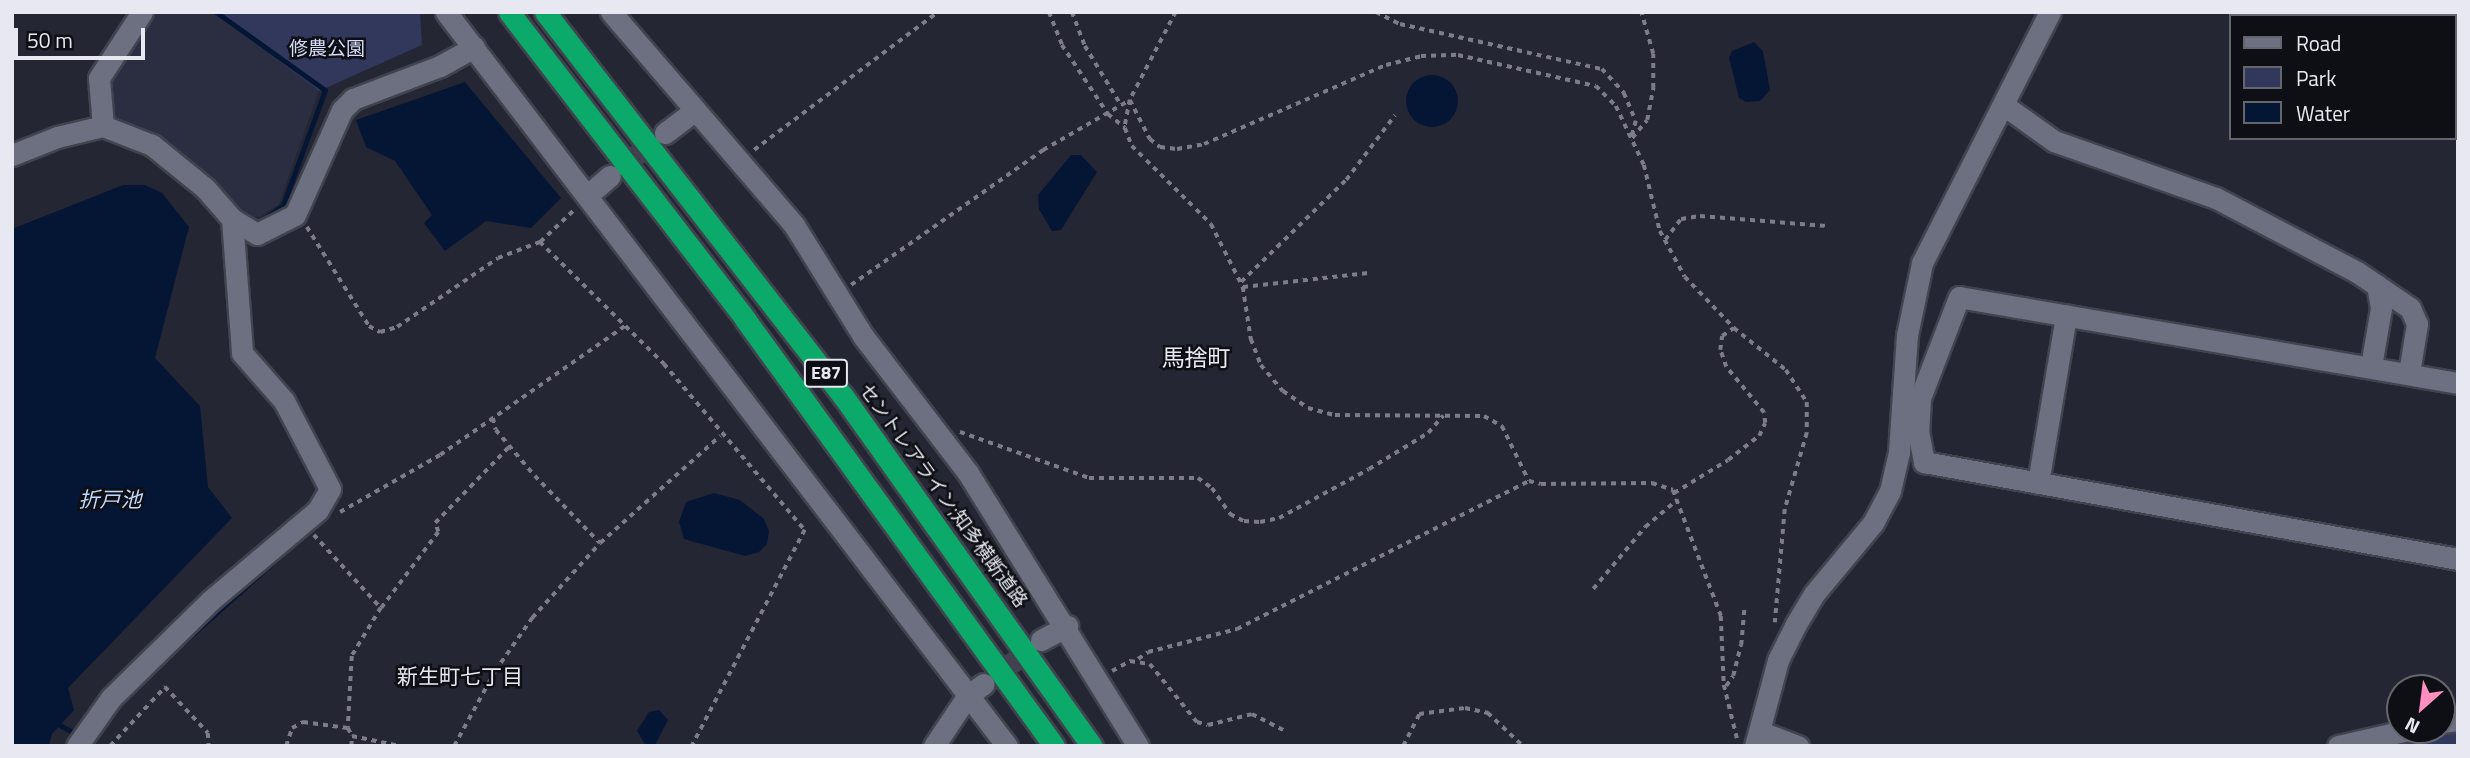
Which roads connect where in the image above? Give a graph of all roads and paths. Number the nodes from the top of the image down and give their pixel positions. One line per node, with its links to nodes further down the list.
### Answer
1 (142, 12): 20 (street)
2 (446, 12): 13 (street)
3 (509, 12): 81 (highway, E87)
4 (545, 12): 82 (highway, セントレアライン;知多横断道路 / E87)
5 (611, 12): 17 (street)
6 (938, 12): 25 (path)
7 (1049, 12): 18 (path)
8 (1072, 12): 15 (path)
9 (1176, 12): 14 (path)
10 (1376, 12): 23 (path)
11 (1642, 12): 23 (path)
12 (2050, 12): 16 (street)
13 (474, 47): 27 (street); 28 (street)
14 (1130, 100): 15 (path); 21 (path); 23 (path)
15 (1121, 106): 18 (path)
16 (2005, 106): 35 (street); 70 (street)
17 (695, 110): 22 (street); 25 (street)
18 (1108, 114): 21 (path); 36 (path)
19 (1395, 115): 34 (path)
20 (103, 126): 24 (street); 29 (street)
21 (1125, 128): 34 (path)
22 (665, 133)
23 (1631, 140): 31 (path)
24 (12, 155)
25 (741, 159): 36 (street)
26 (610, 176): 27 (street)
27 (588, 195): 32 (path); 65 (street)
28 (295, 215): 29 (street); 32 (path)
29 (232, 219): 71 (street)
30 (1827, 226): 31 (path)
31 (1665, 240): 39 (path)
32 (540, 242): 38 (path)
33 (1368, 272): 34 (path)
34 (1242, 285): 43 (path)
35 (2377, 285): 40 (street); 41 (street)
36 (836, 296): 46 (street)
37 (2066, 315): 40 (street); 49 (street); 49 (street)
38 (625, 326): 44 (path); 45 (path)
39 (1734, 328): 50 (path); 60 (path)
40 (2371, 366): 41 (street)
41 (2409, 373): 42 (street)
42 (2458, 383)
43 (1443, 416): 46 (path); 48 (path)
44 (493, 418): 47 (path); 52 (path)
45 (720, 436): 54 (path); 78 (path)
46 (941, 438): 59 (street)
47 (510, 446): 54 (path); 57 (path)
48 (1529, 481): 50 (path); 62 (path)
49 (2038, 484): 55 (street)
50 (1675, 493): 51 (path)
51 (1678, 500): 56 (path); 64 (path)
52 (334, 516)
53 (320, 525): 57 (path)
54 (600, 543): 77 (path)
55 (2458, 559)
56 (1592, 589)
57 (381, 608): 66 (path)
58 (1744, 608): 64 (path)
59 (1067, 626): 61 (street); 63 (street)
60 (1775, 626)
61 (1041, 640)
62 (1138, 659): 63 (path); 67 (path)
63 (1099, 680): 83 (street)
64 (1725, 687): 70 (path)
65 (976, 689): 79 (street); 80 (street)
66 (348, 728): 69 (path); 74 (path)
67 (1286, 731)
68 (2386, 735): 87 (street)
69 (352, 736): 75 (path); 76 (path)
70 (1754, 740): 86 (street)
71 (77, 746)
72 (110, 746): 73 (path)
73 (209, 746)
74 (286, 746)
75 (351, 746)
76 (400, 746)
77 (454, 746)
78 (692, 746)
79 (933, 746)
80 (1007, 746)
81 (1054, 746)
82 (1092, 746)
83 (1138, 746)
84 (1402, 746): 85 (path)
85 (1524, 746)
86 (1798, 746)
87 (2338, 746)

